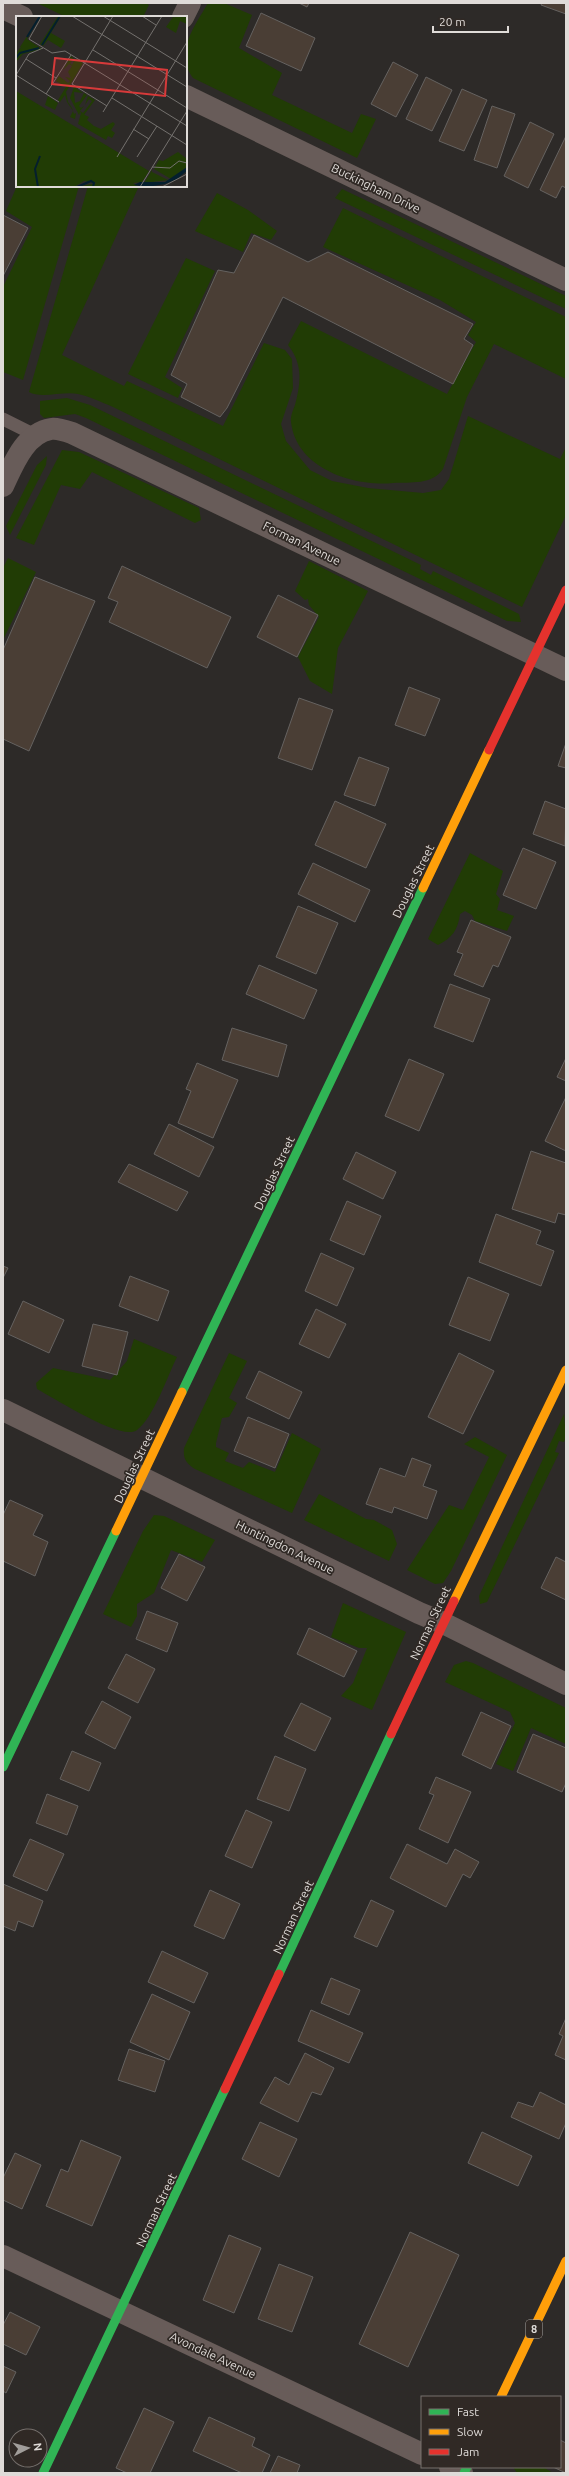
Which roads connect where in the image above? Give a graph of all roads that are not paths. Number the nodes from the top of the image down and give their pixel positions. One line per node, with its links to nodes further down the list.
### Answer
1 (190, 3): 4 (street)
2 (3, 8): 3 (street)
3 (20, 16)
4 (184, 16)
5 (187, 96): 6 (street, Buckingham Drive)
6 (566, 280)
7 (3, 420): 8 (lane)
8 (35, 435): 9 (street); 11 (street, Forman Avenue)
9 (3, 486)
10 (566, 590): 11 (street, Douglas Street)
11 (535, 655): 12 (street, Forman Avenue); 15 (street, Douglas Street)
12 (566, 670)
13 (566, 1370): 16 (street, Norman Street)
14 (3, 1410): 15 (street, Huntingdon Avenue)
15 (141, 1478): 16 (street, Huntingdon Avenue); 18 (street, Douglas Street)
16 (444, 1623): 17 (street, Huntingdon Avenue); 21 (street, Norman Street)
17 (566, 1684)
18 (3, 1767)
19 (3, 2256): 21 (street, Avondale Avenue)
20 (566, 2261): 22 (street, 8)
21 (121, 2312): 23 (street, Avondale Avenue); 25 (street, Norman Street)
22 (501, 2396)
23 (421, 2454)
24 (452, 2468): 26 (street)
25 (43, 2473)
26 (463, 2473)

